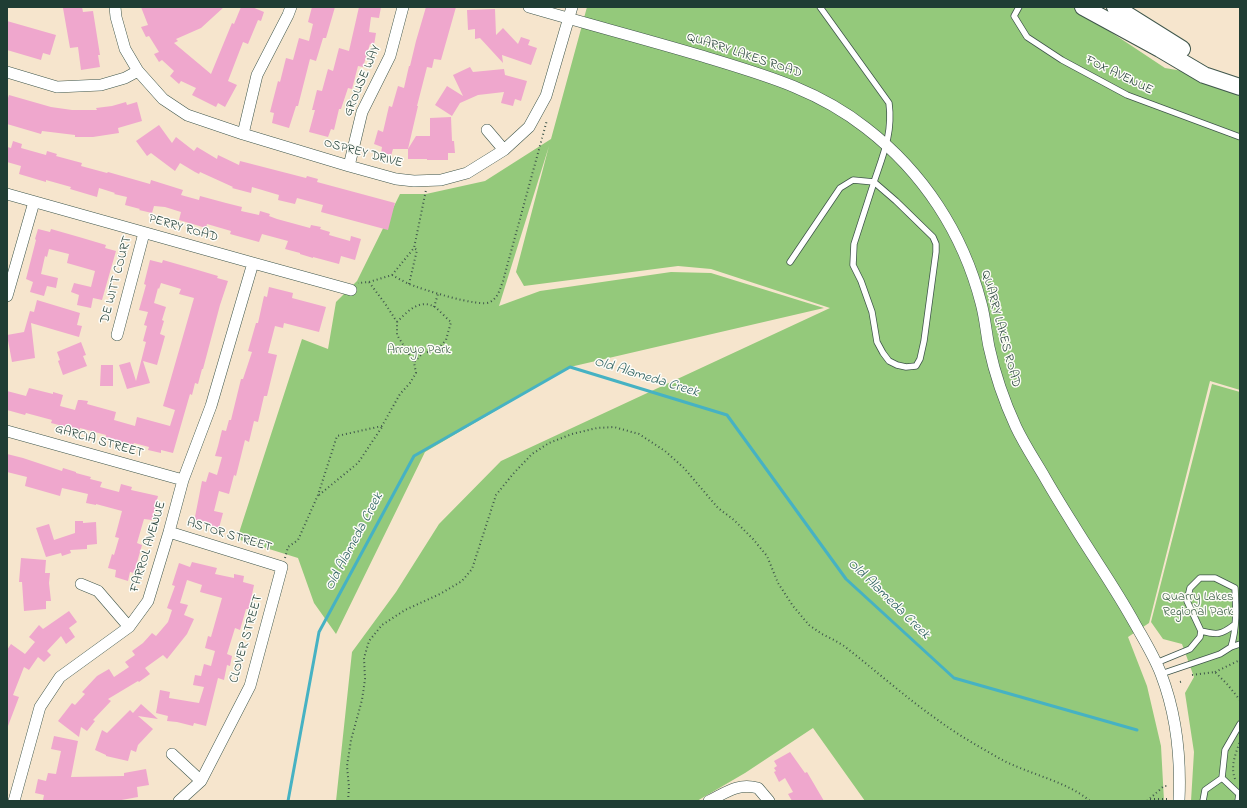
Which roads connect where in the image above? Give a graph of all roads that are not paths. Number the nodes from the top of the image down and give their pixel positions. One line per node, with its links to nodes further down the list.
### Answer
1 (115, 7): 11 (street, OSPREY DRIVE)
2 (290, 7): 16 (street)
3 (403, 7): 20 (street, GROUSE WAY)
4 (529, 7): 10 (street, QUARRY LAKES ROAD)
5 (572, 7): 10 (street, OSPREY DRIVE)
6 (820, 7): 18 (lane)
7 (1018, 7): 17 (lane, FOX AVENUE)
8 (1083, 7): 14 (main road)
9 (1115, 7): 13 (main road)
10 (569, 19): 18 (street, QUARRY LAKES ROAD); 19 (street, OSPREY DRIVE)
11 (138, 71): 12 (street); 16 (street, OSPREY DRIVE)
12 (7, 72)
13 (1240, 79)
14 (1240, 87)
15 (487, 130): 19 (street)
16 (243, 134): 20 (street, OSPREY DRIVE)
17 (1240, 137)
18 (887, 145): 21 (lane); 41 (street, QUARRY LAKES ROAD)
19 (504, 150): 20 (street, OSPREY DRIVE)
20 (348, 166)
21 (874, 182): 21 (lane); 25 (lane)
22 (7, 194): 23 (street, PERRY ROAD)
23 (34, 202): 24 (street, PERRY ROAD); 28 (street)
24 (144, 233): 26 (street, PERRY ROAD); 29 (street, DE WITT COURT)
25 (790, 262)
26 (252, 264): 27 (street, PERRY ROAD); 31 (street, FARROL AVENUE)
27 (355, 287)
28 (7, 296)
29 (117, 335)
30 (7, 431): 31 (street, GARCIA STREET)
31 (183, 480): 32 (street, FARROL AVENUE)
32 (169, 532): 33 (street, ASTOR STREET); 37 (street, FARROL AVENUE)
33 (282, 567): 46 (street, CLOVER STREET)
34 (81, 584): 37 (street)
35 (1238, 590): 36 (lane); 38 (lane)
36 (1234, 626): 38 (lane); 40 (lane)
37 (129, 627): 48 (street, FARROL AVENUE)
38 (1201, 631): 41 (lane)
39 (1240, 644): 40 (lane)
40 (1231, 647): 42 (lane)
41 (1156, 663): 42 (street, QUARRY LAKES ROAD)
42 (1161, 674): 52 (street, QUARRY LAKES ROAD)
43 (1240, 724): 45 (lane)
44 (172, 754): 46 (street)
45 (1222, 778): 47 (lane); 53 (lane)
46 (201, 781): 49 (street, CLOVER STREET)
47 (1239, 799)
48 (14, 801)
49 (179, 801)
50 (709, 801): 51 (street)
51 (769, 801)
52 (1179, 801)
53 (1203, 801)

